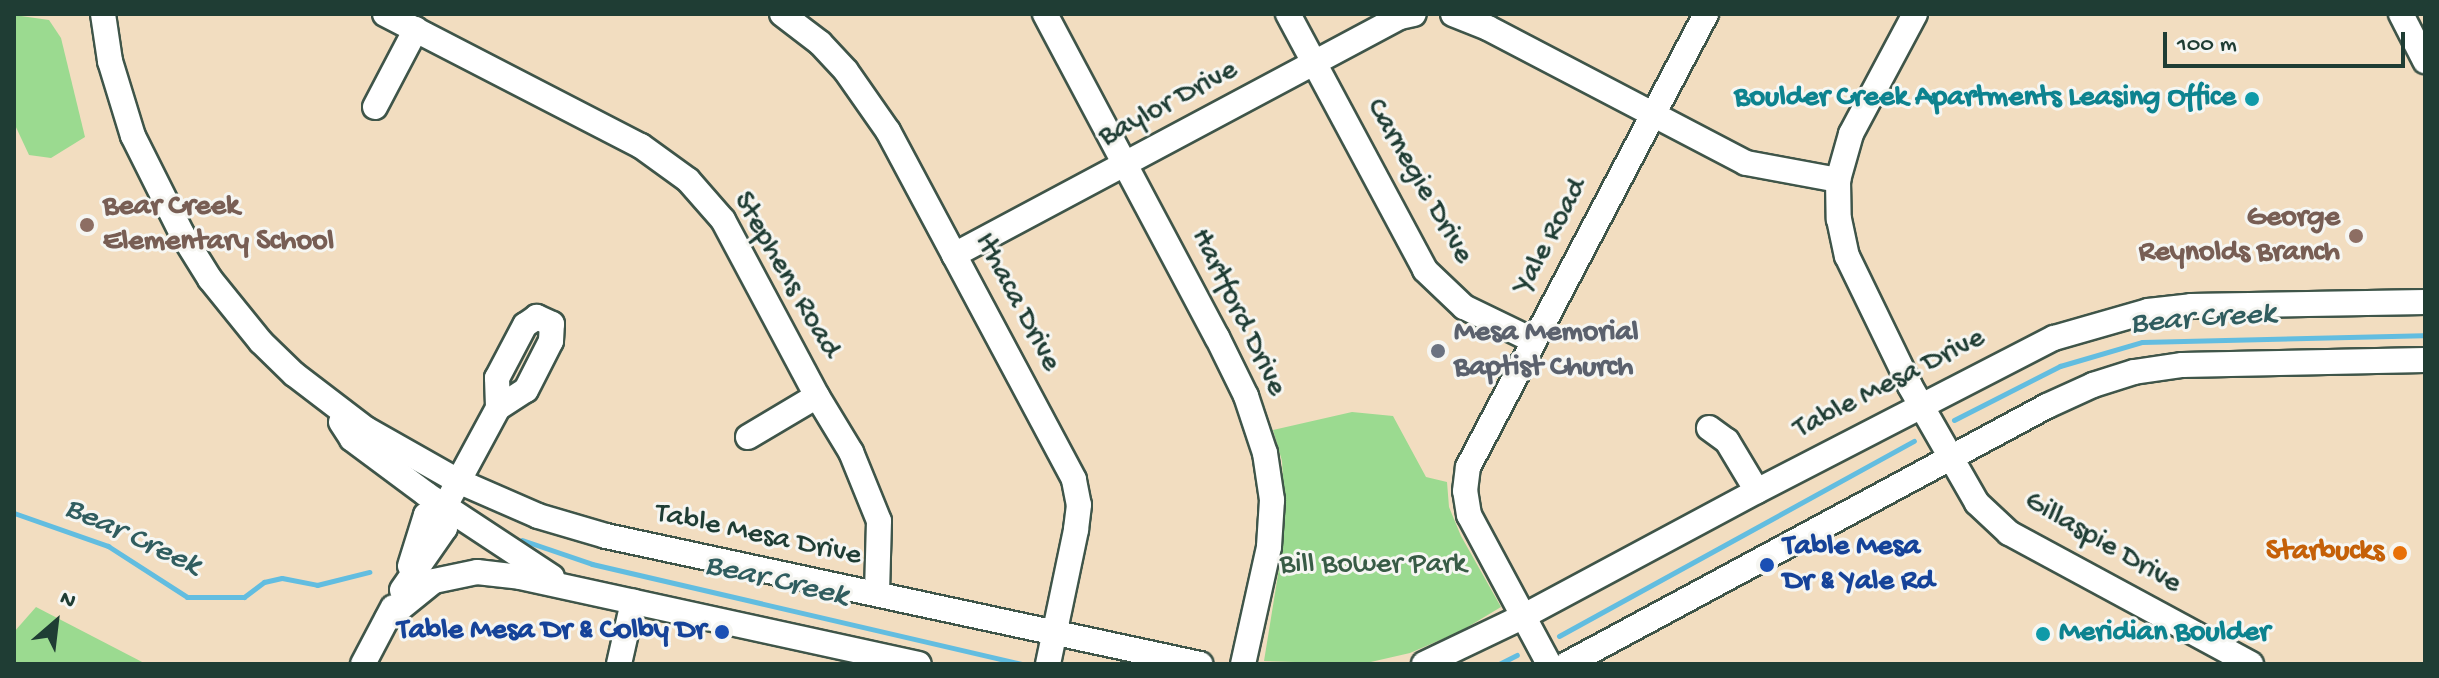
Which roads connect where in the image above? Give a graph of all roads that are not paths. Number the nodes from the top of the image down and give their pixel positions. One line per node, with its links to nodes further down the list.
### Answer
1 (103, 14): 23 (street, Table Mesa Drive)
2 (385, 14): 11 (street, Stephens Road)
3 (782, 14): 18 (street, Ithaca Drive)
4 (1045, 14): 16 (street, Hartford Drive)
5 (1288, 14): 13 (street, Carnegie Drive)
6 (1414, 14): 13 (street, Baylor Drive)
7 (1453, 14): 15 (street)
8 (1706, 14): 15 (street, Yale Road)
9 (1915, 14): 17 (street, Gillaspie Drive)
10 (2401, 14): 12 (street)
11 (416, 29): 14 (street); 22 (street, Stephens Road)
12 (2425, 61)
13 (1315, 65): 16 (street, Baylor Drive); 20 (street, Carnegie Drive)
14 (375, 107)
15 (1652, 116): 17 (street); 20 (street, Yale Road)
16 (1125, 165): 18 (street, Baylor Drive); 43 (street, Hartford Drive)
17 (1838, 180): 24 (street, Gillaspie Drive)
18 (954, 255): 37 (street, Ithaca Drive)
19 (2425, 302): 24 (street, Table Mesa Drive)
20 (1534, 341): 35 (street, Yale Road)
21 (2425, 360): 28 (street)
22 (817, 396): 27 (street); 33 (street, Stephens Road)
23 (329, 403): 29 (street, Table Mesa Drive); 31 (street, Table Mesa Drive)
24 (1922, 405): 28 (street, Gillaspie Drive); 30 (street, Table Mesa Drive)
25 (498, 408): 29 (street)
26 (1709, 428): 30 (street)
27 (748, 437)
28 (1951, 459): 46 (street); 47 (street, Gillaspie Drive)
29 (458, 481): 31 (street); 33 (street, Table Mesa Drive)
30 (1757, 491): 35 (street, Table Mesa Drive)
31 (445, 506): 32 (street, Table Mesa Drive); 36 (street)
32 (583, 591): 34 (street, Table Mesa Drive); 36 (street, Table Mesa Drive)
33 (877, 594): 37 (street, Table Mesa Drive)
34 (633, 602): 38 (street, Table Mesa Drive); 40 (street)
35 (1524, 616): 44 (street, Table Mesa Drive); 45 (street, Yale Road)
36 (387, 619): 39 (street)
37 (1052, 649): 42 (street, Table Mesa Drive)
38 (830, 655): 41 (street, Table Mesa Drive)
39 (371, 661)
40 (619, 664)
41 (919, 664)
42 (1200, 664)
43 (1243, 664)
44 (1424, 664)
45 (1549, 664)
46 (1567, 664)
47 (2251, 664)

